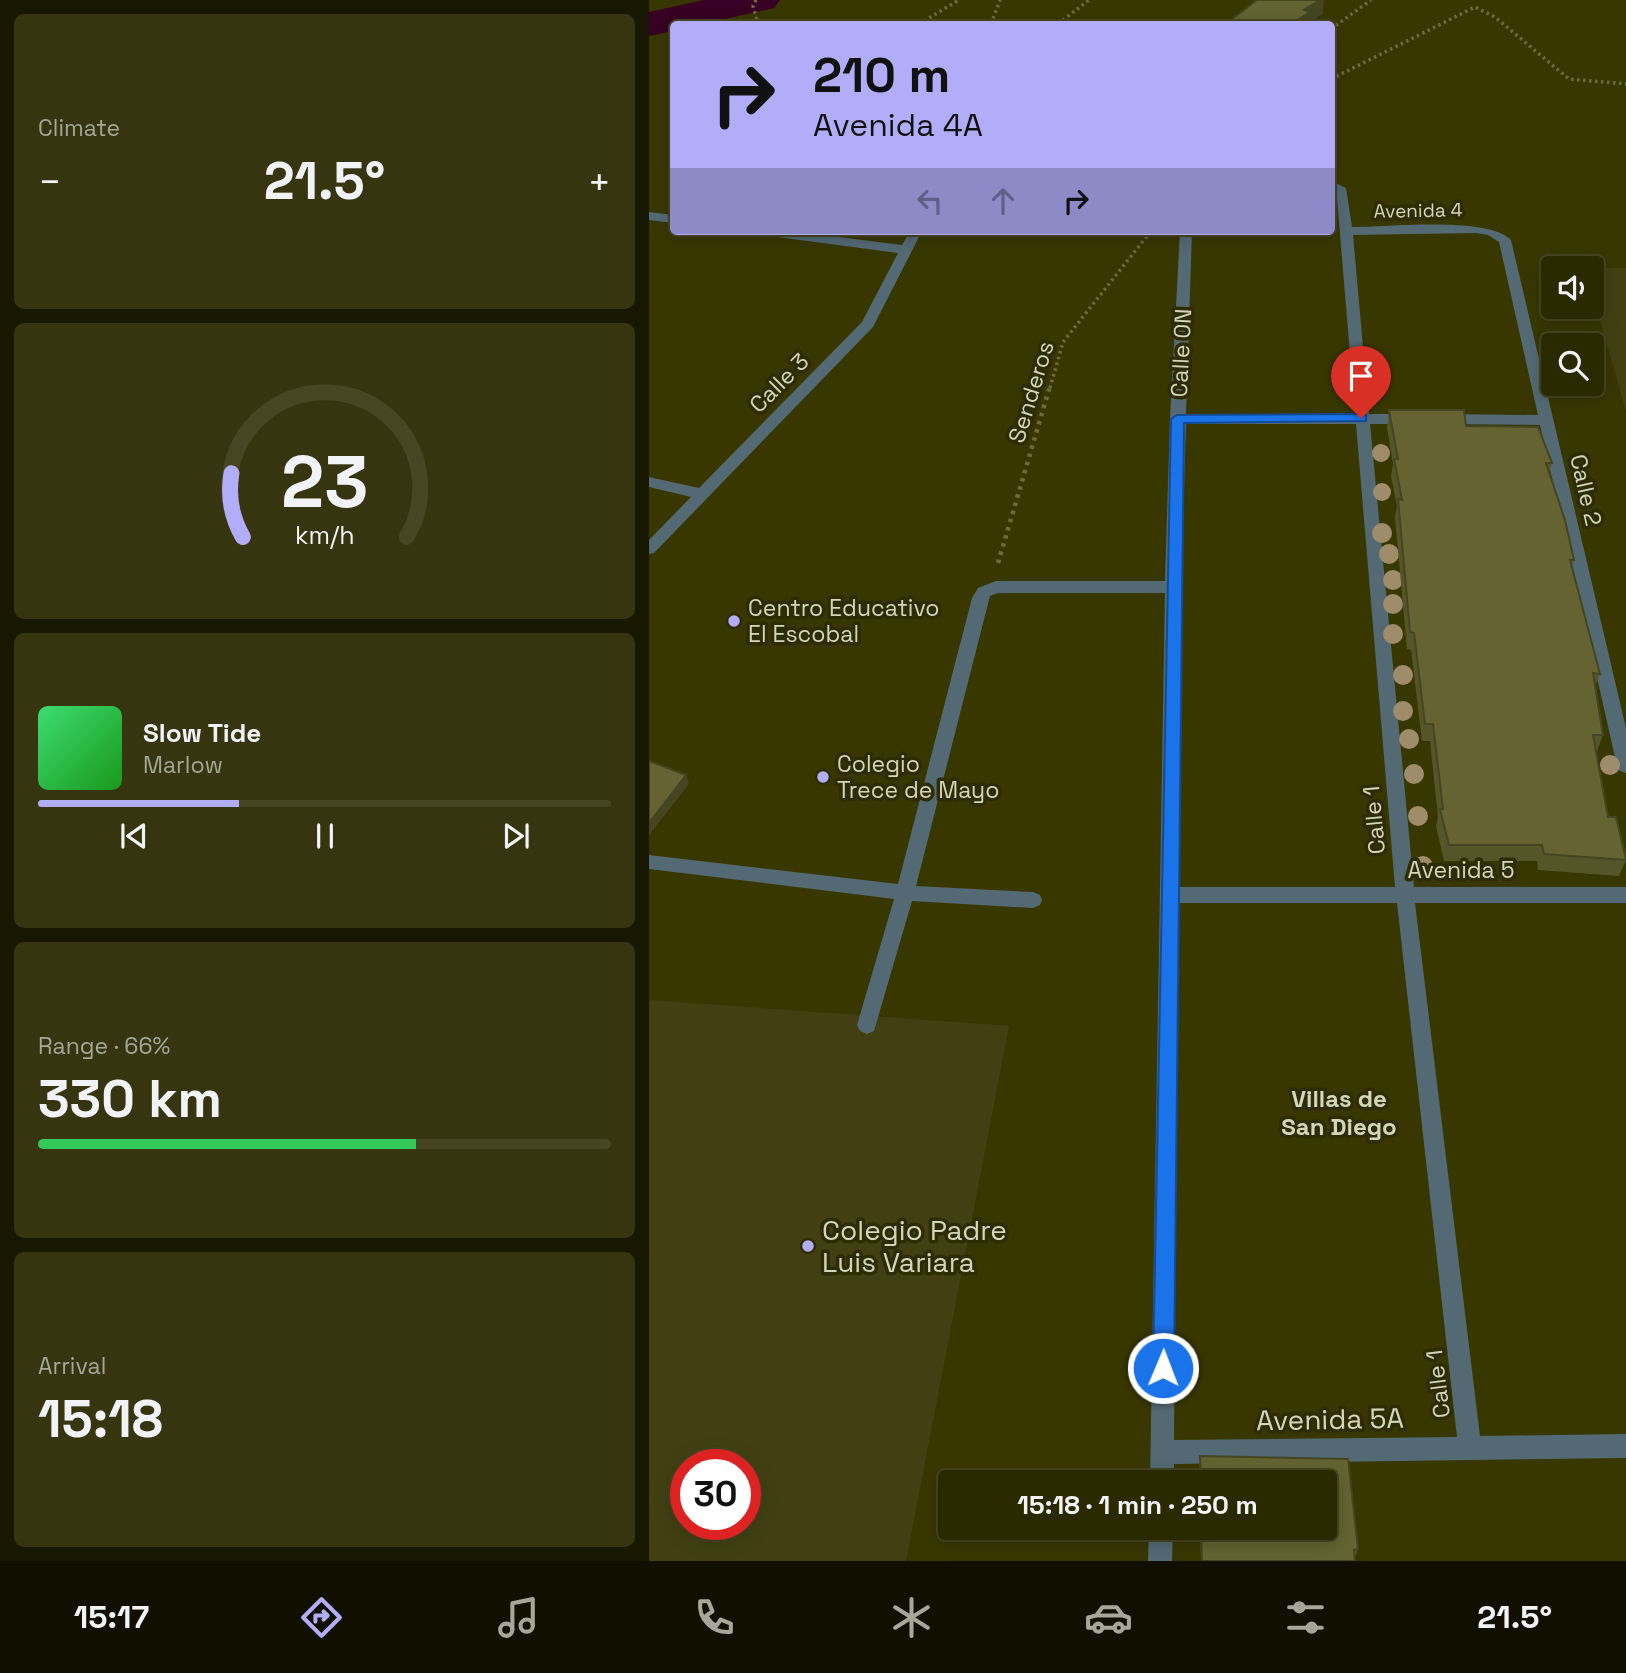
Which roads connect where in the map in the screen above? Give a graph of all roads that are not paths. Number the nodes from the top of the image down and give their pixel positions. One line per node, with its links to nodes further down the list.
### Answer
1 (1336, 187): 4 (street, Calle 1)
2 (649, 216): 3 (street)
3 (670, 219)
4 (1345, 231): 5 (street, Avenida 4); 10 (street, Calle 1)
5 (1492, 232): 12 (street, Calle 2)
6 (793, 235): 9 (street)
7 (914, 235): 9 (street, Calle 3)
8 (1186, 235): 11 (street, Calle 0N)
9 (907, 250): 14 (street, Calle 3)
10 (1361, 418): 11 (street); 12 (street); 20 (street, Calle 1)
11 (1177, 419): 16 (street, Calle 0N)
12 (1546, 420): 17 (street, Calle 2)
13 (649, 482): 14 (street)
14 (701, 494): 15 (street, Calle 3)
15 (649, 549)
16 (1173, 587): 19 (street); 21 (street, Calle 0N)
17 (1626, 766)
18 (649, 862): 19 (street)
19 (905, 893): 23 (street); 24 (street)
20 (1405, 894): 21 (street, Avenida 5); 22 (street, Avenida 5); 26 (street, Calle 1)
21 (1170, 895): 27 (street, Calle 0N)
22 (1626, 895)
23 (1033, 900)
24 (867, 1025)
25 (1626, 1446): 26 (street, Avenida 5A)
26 (1470, 1447): 27 (street, Avenida 5A)
27 (1162, 1452): 28 (street, Calle 0N)
28 (1162, 1470)
29 (1161, 1540): 30 (street)
30 (1160, 1561)

